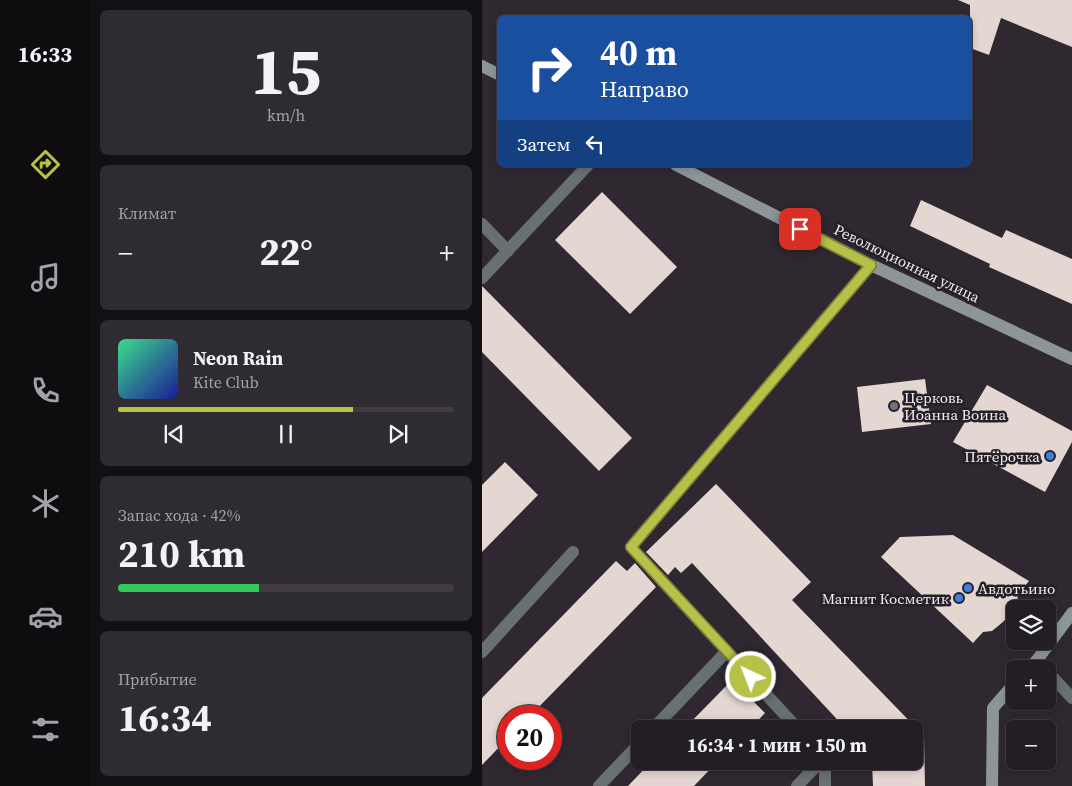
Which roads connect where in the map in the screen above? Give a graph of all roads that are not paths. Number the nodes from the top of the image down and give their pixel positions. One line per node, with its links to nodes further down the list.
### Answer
1 (482, 66): 2 (main road)
2 (497, 74)
3 (586, 167): 6 (lane)
4 (680, 167): 7 (main road, Революционная улица)
5 (482, 224): 6 (lane)
6 (508, 251): 8 (lane)
7 (871, 265): 9 (main road, Революционная улица); 12 (lane)
8 (482, 278)
9 (1072, 360)
10 (573, 552): 13 (lane)
11 (1072, 613): 14 (main road)
12 (727, 651): 18 (lane); 19 (lane)
13 (482, 652)
14 (1043, 660)
15 (1056, 683): 17 (lane)
16 (1006, 693): 26 (main road)
17 (1072, 698)
18 (662, 720)
19 (790, 720)
20 (631, 752): 23 (lane)
21 (814, 770): 24 (lane)
22 (824, 770): 25 (lane)
23 (599, 786)
24 (797, 786)
25 (825, 786)
26 (992, 786)

